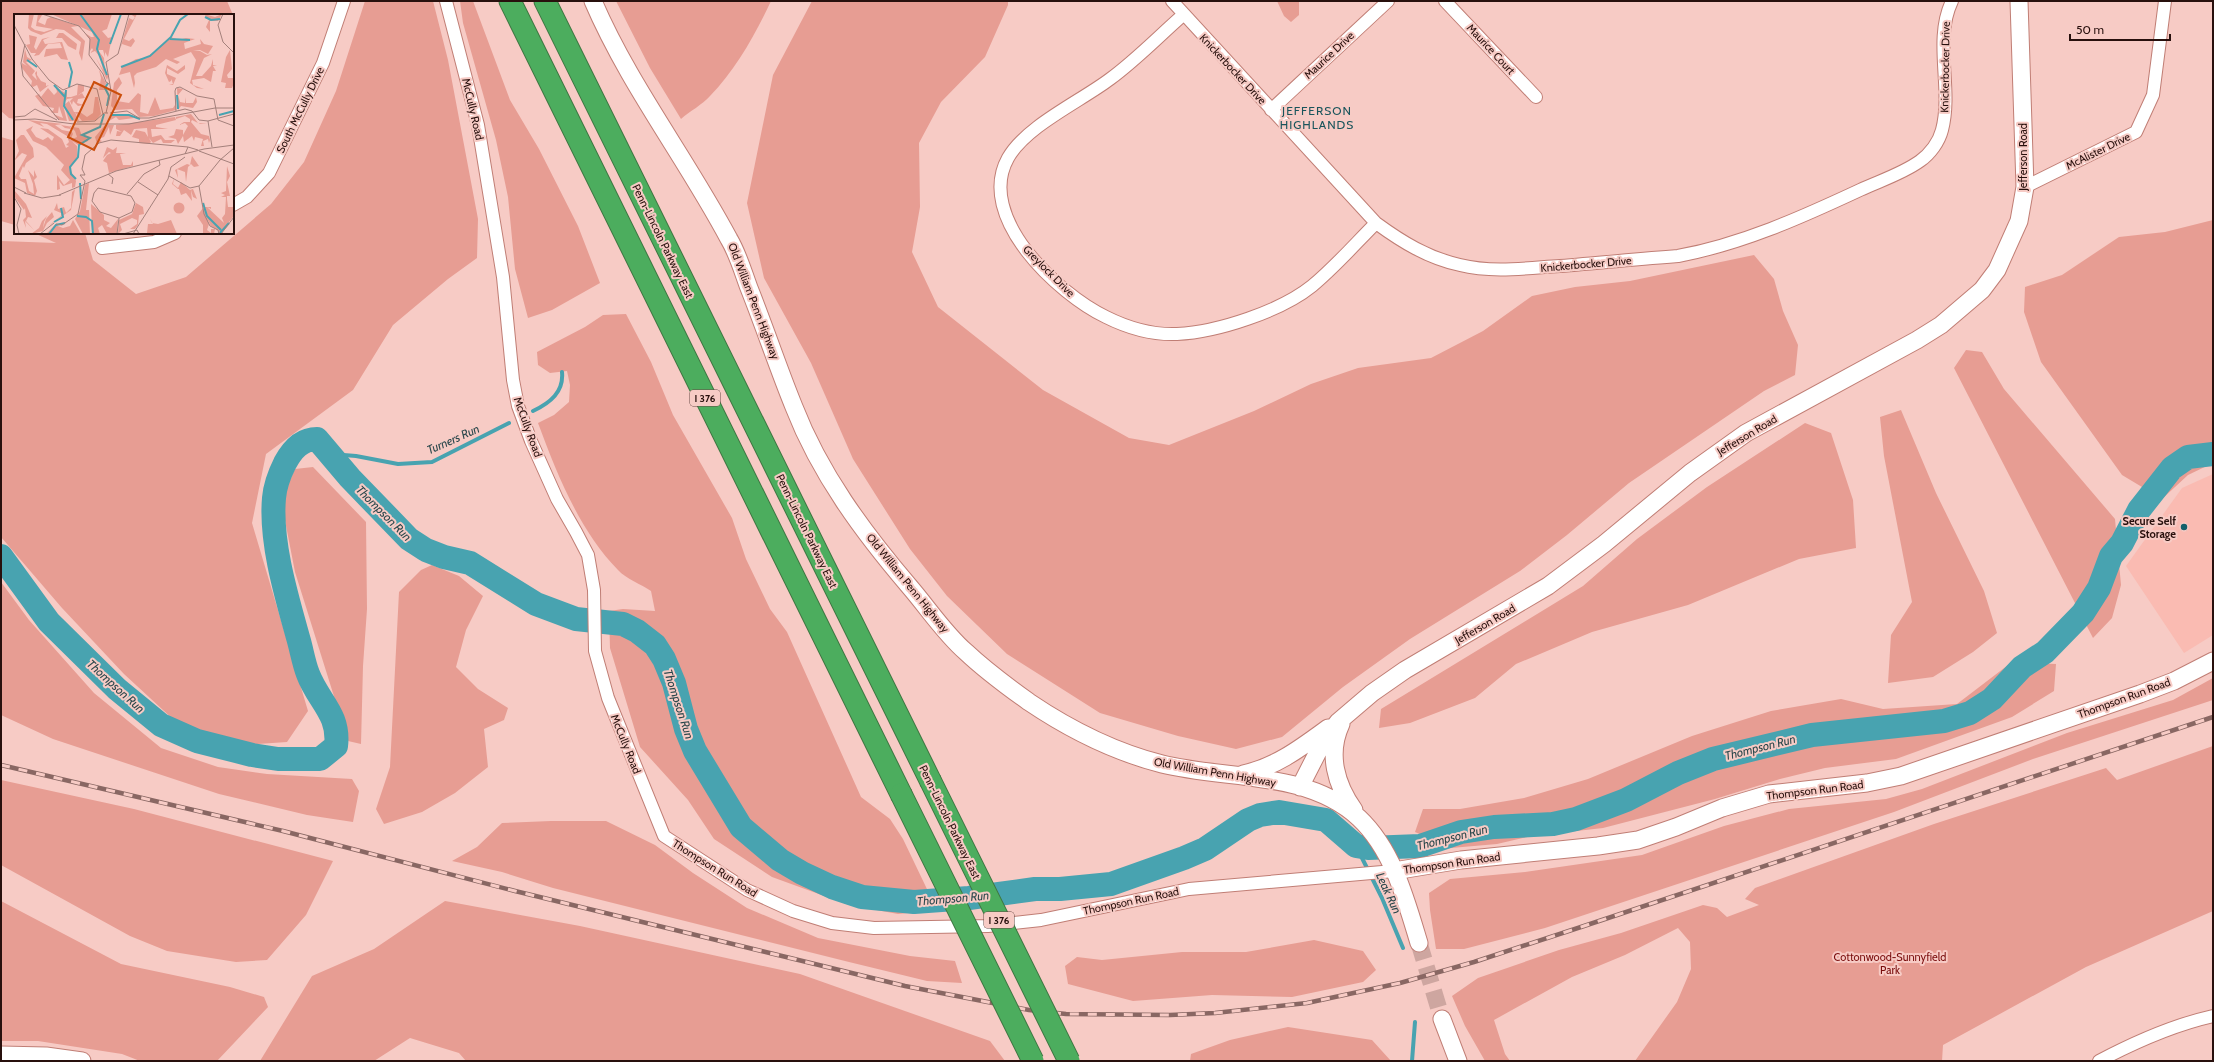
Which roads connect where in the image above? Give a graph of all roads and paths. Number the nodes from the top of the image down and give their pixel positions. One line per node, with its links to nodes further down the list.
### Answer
1 (344, 1): 16 (street, South McCully Drive)
2 (446, 1): 25 (street, McCully Road)
3 (510, 1): 32 (highway, I 376, bridge)
4 (545, 1): 33 (highway, Penn-Lincoln Parkway East / I 376, bridge)
5 (593, 1): 22 (street, Old William Penn Highway)
6 (1172, 1): 12 (street, Knickerbocker Drive)
7 (1388, 1): 14 (street, Maurice Drive)
8 (1445, 1): 13 (street, Maurice Court)
9 (1952, 1): 17 (street, Knickerbocker Drive)
10 (2019, 1): 15 (street, Jefferson Road)
11 (2164, 1): 15 (street, McAlister Drive)
12 (1183, 15): 14 (street, Knickerbocker Drive); 17 (street, Greylock Drive)
13 (1536, 97)
14 (1271, 110): 17 (street, Knickerbocker Drive)
15 (2025, 187): 21 (street, Jefferson Road)
16 (234, 204)
17 (1376, 223)
18 (173, 234): 19 (street)
19 (102, 248)
20 (2213, 661): 26 (street, Thompson Run Road)
21 (1346, 715): 22 (street); 23 (street, Jefferson Road); 24 (street)
22 (1237, 776): 23 (street, Old William Penn Highway)
23 (1300, 787): 24 (street, Old William Penn Highway)
24 (1361, 820): 26 (street, Old William Penn Highway)
25 (664, 836): 26 (street, Thompson Run Road)
26 (1389, 866): 27 (street, Old William Penn Highway)
27 (1419, 943)
28 (2213, 1016): 35 (street)
29 (1442, 1019): 34 (street)
30 (1, 1054): 31 (street)
31 (82, 1061)
32 (1033, 1061)
33 (1069, 1061)
34 (1458, 1061)
35 (2099, 1061)

